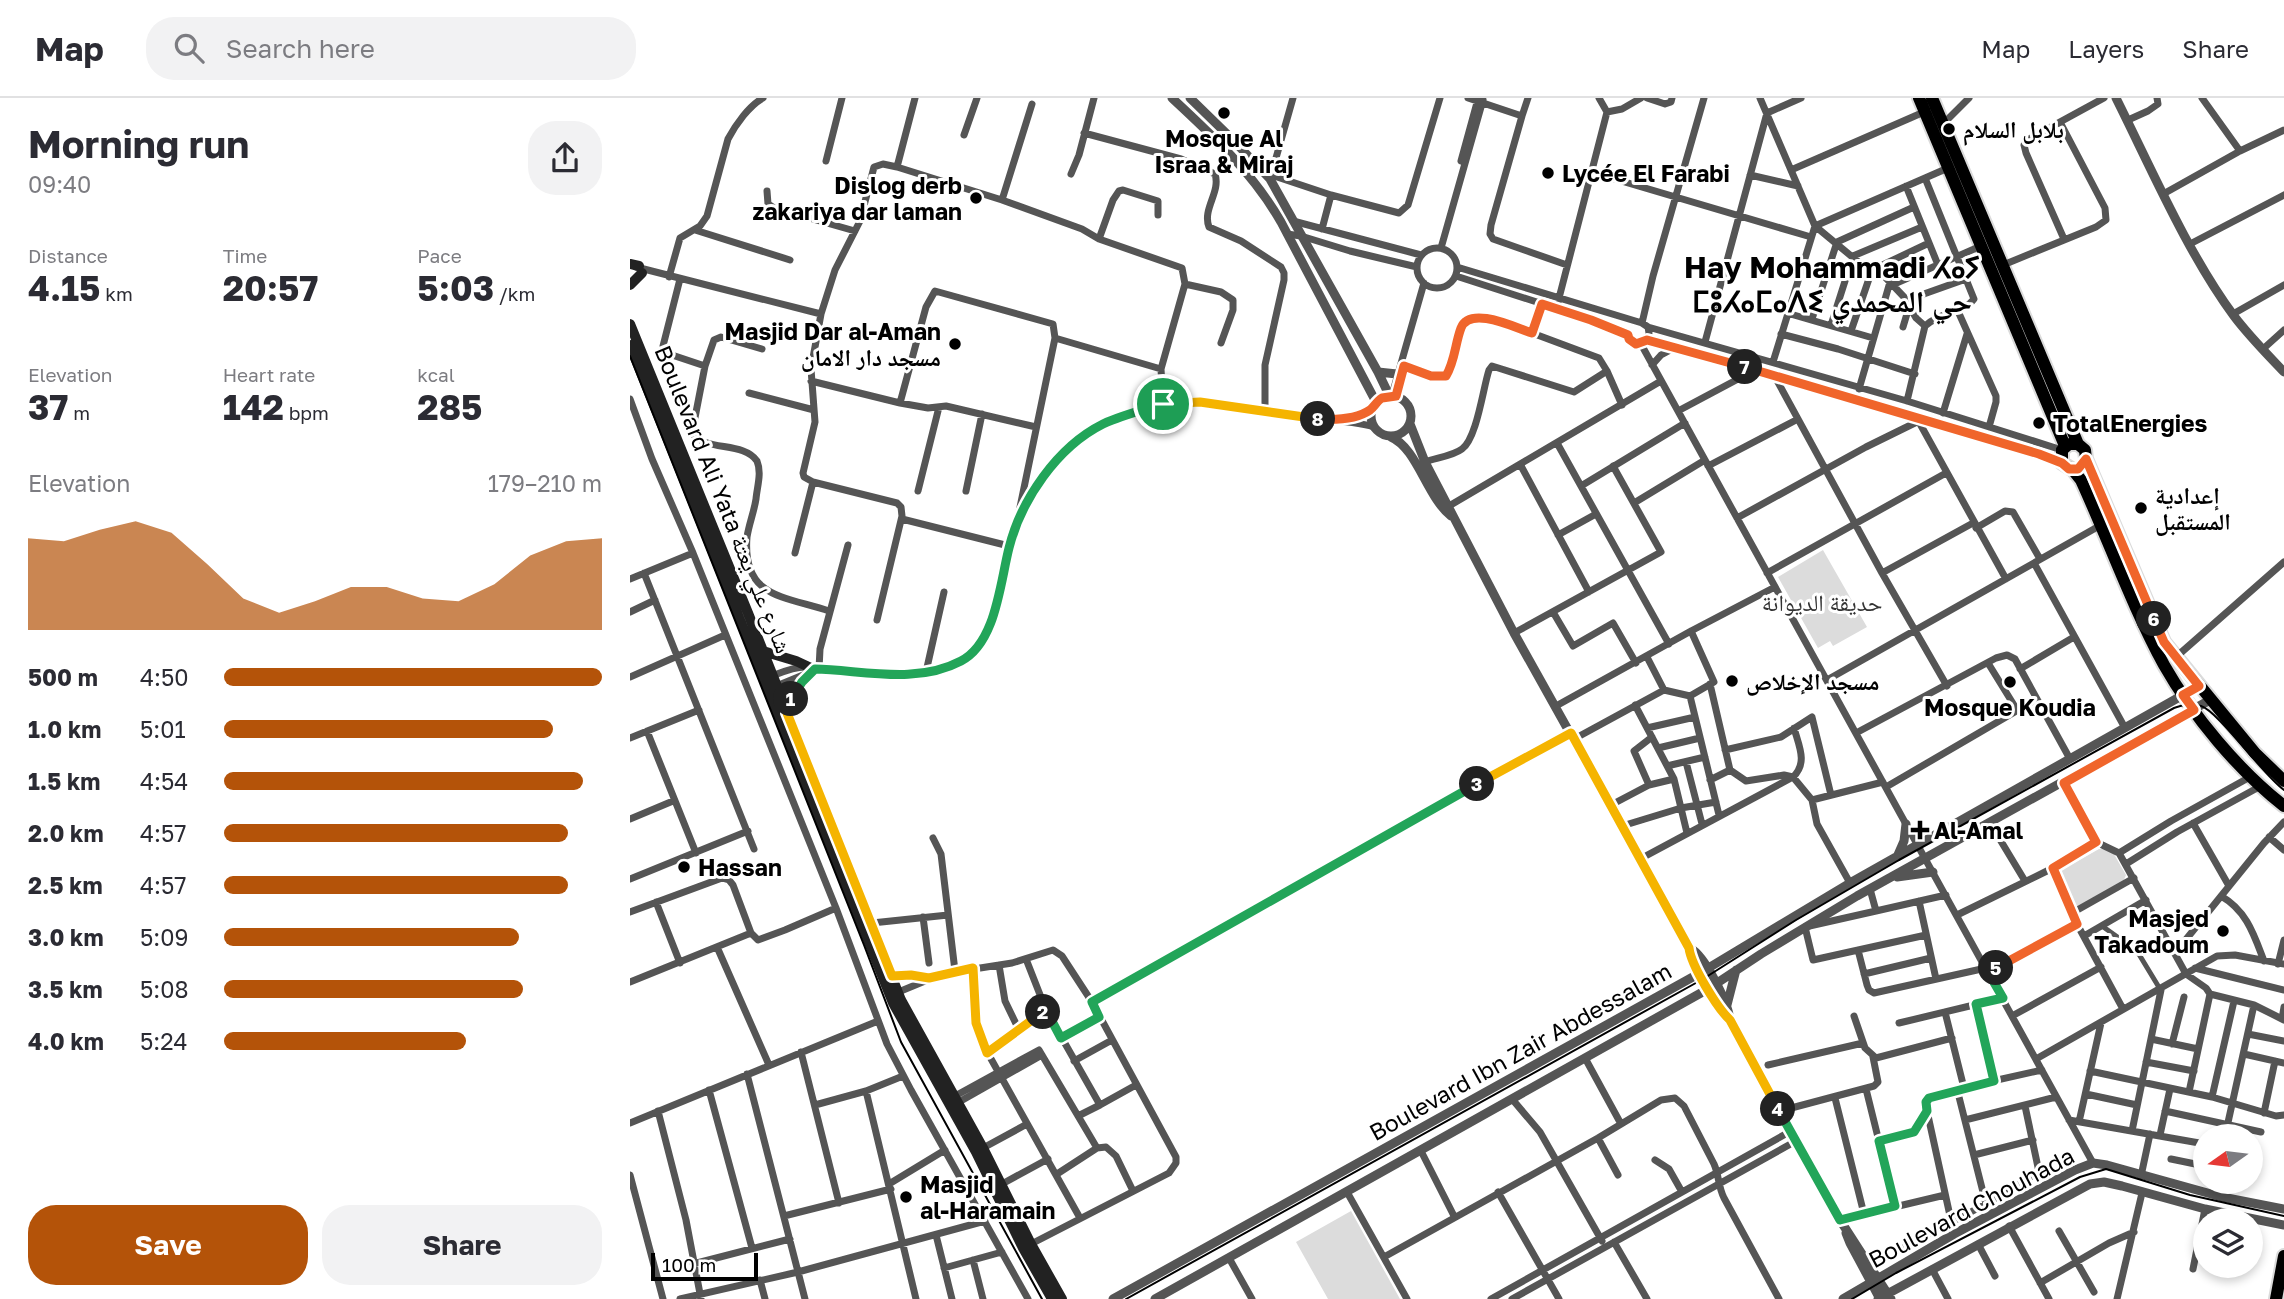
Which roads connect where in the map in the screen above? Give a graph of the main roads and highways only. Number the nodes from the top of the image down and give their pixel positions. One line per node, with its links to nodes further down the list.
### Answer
1 (1919, 98): 7 (main road)
2 (1932, 98): 7 (main road)
3 (638, 268): 4 (main road)
4 (630, 285)
5 (630, 324): 8 (main road, Boulevard Ali Yata شارع علي يعتة)
6 (630, 345): 9 (main road, Boulevard Ali Yata شارع علي يعتة)
7 (2068, 455): 11 (main road); 12 (main road)
8 (763, 652): 9 (main road, Boulevard Ali Yata شارع علي يعتة); 10 (main road)
9 (770, 682): 10 (main road, Boulevard Ali Yata شارع علي يعتة); 13 (main road, Boulevard Ali Yata شارع علي يعتة)
10 (787, 713): 13 (main road, Boulevard Ali Yata شارع علي يعتة)
11 (2284, 781)
12 (2284, 806)
13 (888, 978): 14 (main road, Boulevard Ali Yata شارع علي يعتة)
14 (894, 994): 16 (main road, Boulevard Ali Yata شارع علي يعتة); 17 (main road, Boulevard Ali Yata شارع علي يعتة)
15 (2284, 1256): 18 (main road)
16 (1052, 1299)
17 (1062, 1299)
18 (2276, 1299)

